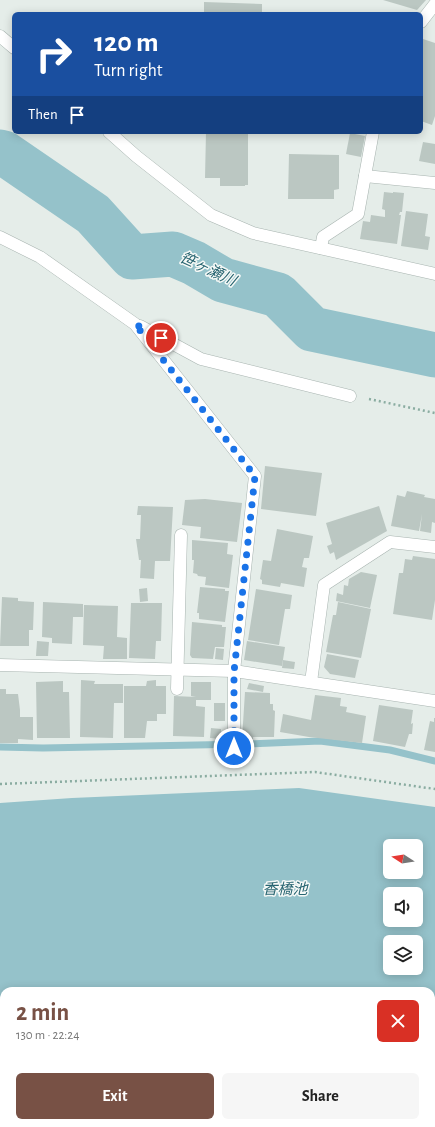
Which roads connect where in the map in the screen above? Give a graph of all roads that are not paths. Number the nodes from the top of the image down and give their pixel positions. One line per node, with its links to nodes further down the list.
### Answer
1 (435, 4): 2 (street)
2 (423, 19)
3 (0, 36): 4 (street)
4 (12, 46)
5 (111, 134): 10 (street)
6 (373, 134): 7 (street)
7 (365, 176): 8 (street); 10 (street)
8 (435, 183)
9 (0, 237): 12 (street)
10 (321, 248): 11 (street)
11 (435, 274)
12 (135, 324): 13 (street); 18 (street)
13 (350, 396)
14 (181, 536): 17 (street)
15 (435, 547): 19 (street)
16 (0, 665): 17 (street)
17 (178, 669): 18 (street); 20 (street)
18 (234, 672): 19 (street); 22 (street)
19 (311, 682): 21 (street)
20 (177, 688)
21 (435, 701)
22 (234, 744)

